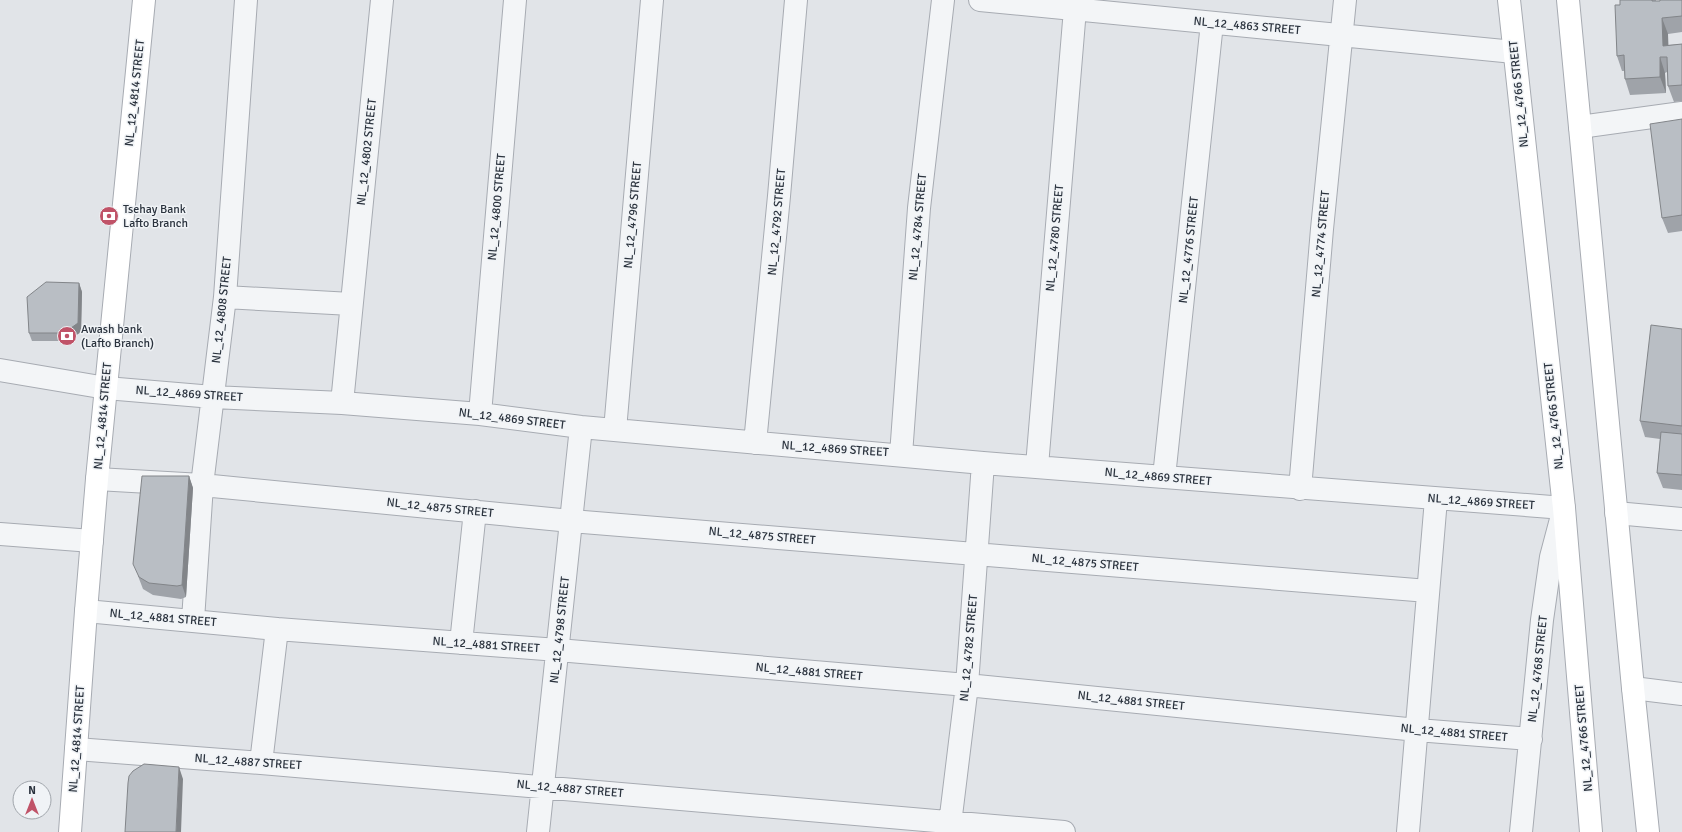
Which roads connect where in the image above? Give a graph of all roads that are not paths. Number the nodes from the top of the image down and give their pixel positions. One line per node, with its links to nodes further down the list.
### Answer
1 (144, 0): 21 (street, NL_12_4814 STREET)
2 (246, 0): 18 (street, NL_12_4808 STREET)
3 (382, 0): 19 (street, NL_12_4802 STREET)
4 (515, 0): 24 (street, NL_12_4800 STREET)
5 (652, 0): 26 (street, NL_12_4796 STREET)
6 (796, 0): 27 (street, NL_12_4792 STREET)
7 (943, 0): 28 (street, NL_12_4784 STREET)
8 (986, 0): 12 (street, NL_12_4863 STREET)
9 (1345, 0): 14 (street, NL_12_4774 STREET)
10 (1509, 0): 15 (street, NL_12_4766 STREET)
11 (1568, 0): 17 (street)
12 (1074, 9): 13 (street, NL_12_4863 STREET); 30 (street, NL_12_4780 STREET)
13 (1212, 22): 14 (street, NL_12_4863 STREET); 31 (street, NL_12_4776 STREET)
14 (1342, 34): 15 (street, NL_12_4863 STREET); 34 (street, NL_12_4774 STREET)
15 (1514, 52): 36 (street, NL_12_4766 STREET)
16 (1682, 113): 17 (street)
17 (1580, 127): 38 (street)
18 (225, 297): 19 (street); 22 (street, NL_12_4808 STREET)
19 (351, 304): 23 (street, NL_12_4802 STREET)
20 (0, 370): 21 (street, NL_12_4869 STREET)
21 (106, 388): 22 (street, NL_12_4869 STREET); 32 (street, NL_12_4814 STREET)
22 (213, 397): 23 (street, NL_12_4869 STREET); 33 (street, NL_12_4808 STREET)
23 (342, 403): 24 (street, NL_12_4869 STREET)
24 (480, 414): 25 (street, NL_12_4869 STREET)
25 (581, 427): 26 (street, NL_12_4869 STREET); 40 (street, NL_12_4798 STREET)
26 (615, 430): 27 (street, NL_12_4869 STREET)
27 (755, 443): 28 (street, NL_12_4869 STREET)
28 (901, 455): 29 (street, NL_12_4869 STREET)
29 (983, 463): 30 (street, NL_12_4869 STREET); 43 (street, NL_12_4782 STREET)
30 (1038, 466): 31 (street, NL_12_4869 STREET)
31 (1164, 478): 34 (street, NL_12_4869 STREET)
32 (98, 479): 33 (street, NL_12_4875 STREET); 42 (street, NL_12_4814 STREET)
33 (202, 485): 37 (street, NL_12_4875 STREET); 46 (street, NL_12_4808 STREET)
34 (1300, 489): 35 (street, NL_12_4869 STREET)
35 (1436, 499): 36 (street, NL_12_4869 STREET); 44 (street)
36 (1564, 508): 54 (street, NL_12_4768 STREET); 64 (street, NL_12_4766 STREET)
37 (475, 511): 40 (street, NL_12_4875 STREET); 48 (street)
38 (1616, 513): 39 (street); 51 (street)
39 (1682, 520)
40 (571, 521): 43 (street, NL_12_4875 STREET); 49 (street, NL_12_4798 STREET)
41 (0, 534): 42 (street)
42 (92, 541): 45 (street, NL_12_4814 STREET)
43 (977, 554): 44 (street, NL_12_4875 STREET); 50 (street, NL_12_4782 STREET)
44 (1428, 590): 53 (street)
45 (86, 611): 46 (street, NL_12_4881 STREET); 55 (street, NL_12_4814 STREET)
46 (193, 620): 47 (street, NL_12_4881 STREET)
47 (277, 629): 48 (street, NL_12_4881 STREET); 56 (street)
48 (461, 643): 49 (street, NL_12_4881 STREET)
49 (558, 650): 50 (street, NL_12_4881 STREET); 57 (street, NL_12_4798 STREET)
50 (967, 685): 53 (street, NL_12_4881 STREET); 58 (street, NL_12_4782 STREET)
51 (1633, 688): 52 (street); 65 (street)
52 (1682, 694)
53 (1416, 730): 54 (street, NL_12_4881 STREET); 62 (street)
54 (1531, 739): 63 (street, NL_12_4768 STREET)
55 (76, 749): 56 (street, NL_12_4887 STREET); 59 (street, NL_12_4814 STREET)
56 (261, 762): 57 (street, NL_12_4887 STREET)
57 (543, 787): 58 (street, NL_12_4887 STREET); 60 (street, NL_12_4798 STREET)
58 (949, 827): 61 (street, NL_12_4887 STREET)
59 (70, 832)
60 (538, 832)
61 (1064, 832)
62 (1408, 832)
63 (1520, 832)
64 (1591, 832)
65 (1648, 832)

